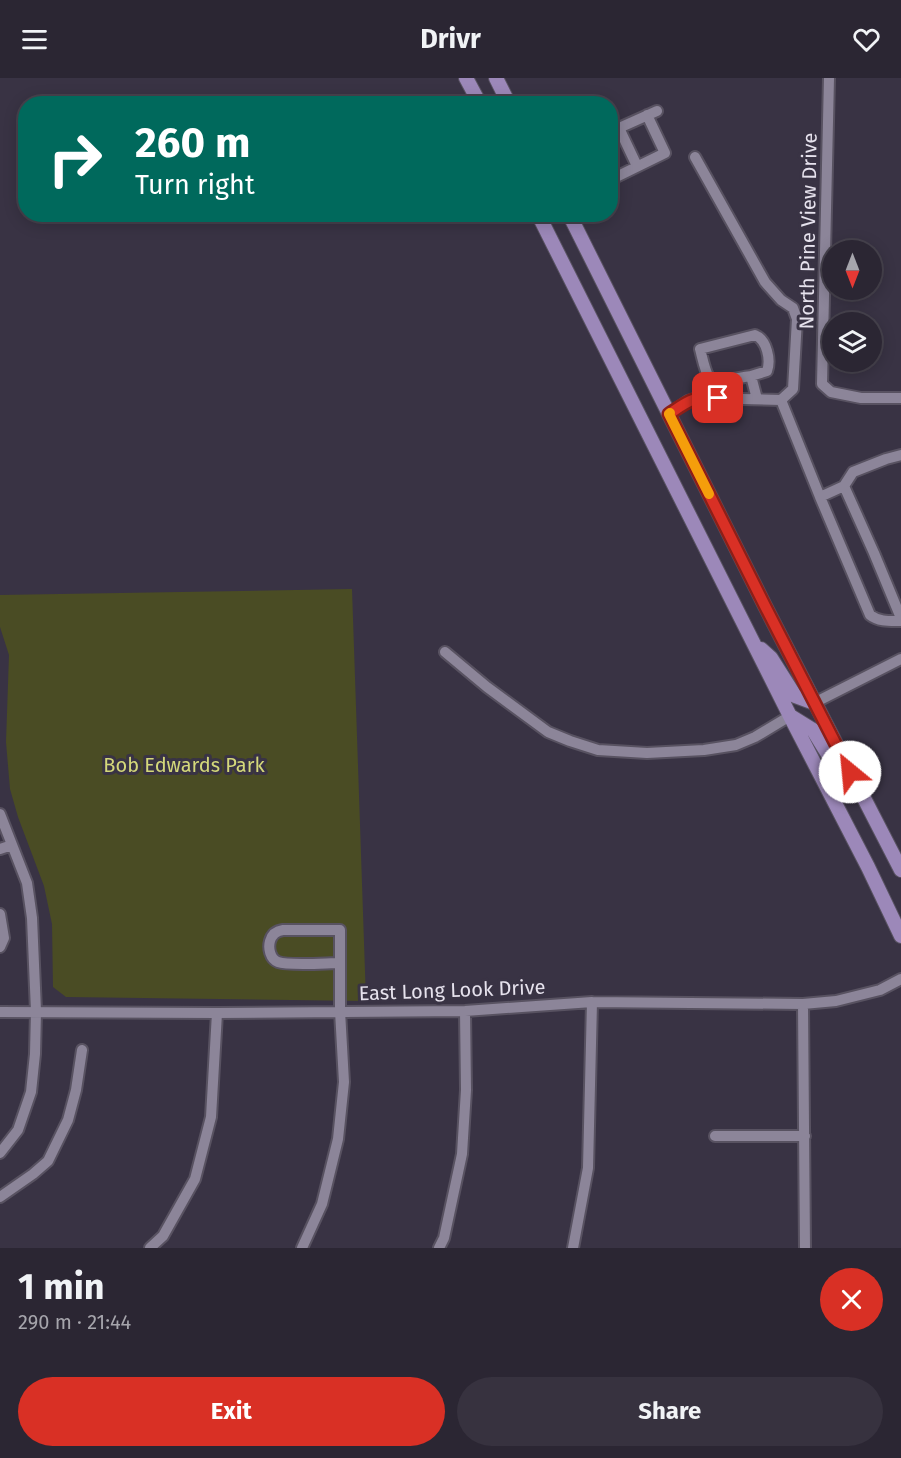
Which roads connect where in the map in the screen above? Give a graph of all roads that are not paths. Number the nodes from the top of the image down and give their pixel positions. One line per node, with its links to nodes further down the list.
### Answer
1 (466, 78): 4 (main road)
2 (495, 78): 5 (main road)
3 (829, 78): 14 (street, North Pine View Drive)
4 (476, 96)
5 (505, 96)
6 (618, 129): 9 (street)
7 (618, 135): 9 (street)
8 (695, 158): 16 (street)
9 (637, 166): 10 (street)
10 (618, 176)
11 (542, 222): 22 (main road)
12 (573, 222): 17 (main road)
13 (752, 376): 13 (street); 15 (street)
14 (901, 398)
15 (757, 399): 16 (street); 17 (street)
16 (781, 400): 20 (street)
17 (669, 414): 25 (main road)
18 (901, 454): 19 (street)
19 (844, 486): 20 (street); 21 (street)
20 (820, 497): 21 (street)
21 (901, 619)
22 (753, 642): 25 (main road); 26 (main road)
23 (445, 652): 26 (street)
24 (901, 659): 25 (street)
25 (814, 703): 27 (main road)
26 (790, 716): 27 (main road); 33 (main road)
27 (850, 772): 31 (main road)
28 (0, 813): 29 (street)
29 (12, 845): 30 (street); 39 (street)
30 (0, 849)
31 (901, 870)
32 (0, 914): 34 (street)
33 (901, 936)
34 (0, 947)
35 (340, 963): 35 (street); 40 (street)
36 (901, 979): 38 (street, East Long Look Drive)
37 (592, 1002): 38 (street, East Long Look Drive); 41 (street, East Long Look Drive); 52 (street)
38 (803, 1004): 46 (street)
39 (36, 1011): 42 (street, East Long Look Drive); 43 (street, East Long Look Drive); 47 (street)
40 (340, 1011): 41 (street, East Long Look Drive); 43 (street, East Long Look Drive); 50 (street)
41 (465, 1011): 51 (street)
42 (0, 1012)
43 (217, 1013): 49 (street)
44 (82, 1050): 48 (street)
45 (715, 1136): 46 (street)
46 (805, 1136): 53 (street)
47 (0, 1153)
48 (0, 1197)
49 (150, 1248)
50 (303, 1248)
51 (439, 1248)
52 (573, 1248)
53 (805, 1248)

